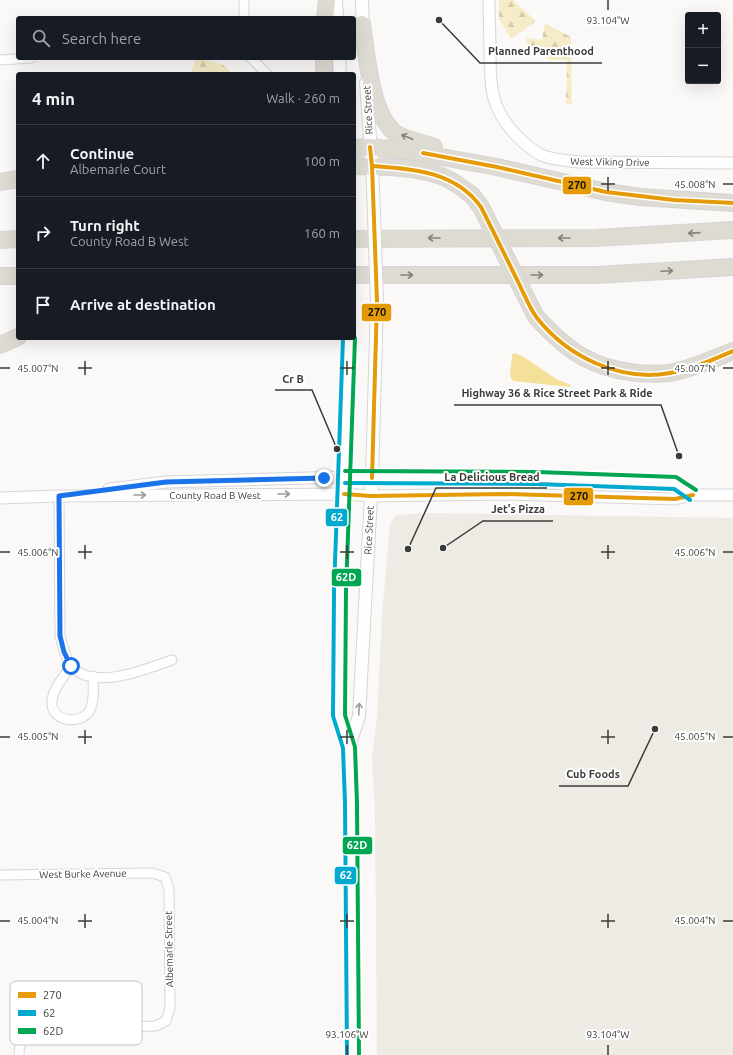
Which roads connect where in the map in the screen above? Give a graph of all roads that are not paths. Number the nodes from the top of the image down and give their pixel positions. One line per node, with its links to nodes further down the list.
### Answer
1 (244, 0): 6 (street)
2 (327, 0): 7 (highway)
3 (336, 0): 8 (main road)
4 (362, 0): 9 (main road, Rice Street)
5 (489, 0): 19 (street, West Viking Drive)
6 (244, 16)
7 (325, 16)
8 (337, 16)
9 (362, 24): 18 (main road, Rice Street); 22 (highway, one-way to 9)
10 (16, 59): 11 (street)
11 (0, 60)
12 (253, 60): 15 (street)
13 (324, 60): 16 (highway)
14 (339, 60): 17 (main road)
15 (265, 72)
16 (324, 72)
17 (340, 72)
18 (362, 148): 21 (main road, Rice Street); 22 (highway)
19 (733, 163)
20 (356, 166): 21 (highway)
21 (372, 166): 37 (highway, bridge); 39 (main road, Rice Street, bridge)
22 (497, 167): 25 (highway)
23 (16, 179): 24 (highway)
24 (0, 182)
25 (733, 203)
26 (733, 230): 27 (highway, one-way to 27)
27 (356, 238)
28 (0, 240): 29 (highway)
29 (16, 240)
30 (733, 267): 31 (highway, one-way to 30)
31 (356, 275)
32 (0, 276): 33 (highway)
33 (16, 276)
34 (16, 337): 36 (highway)
35 (349, 340): 38 (main road, Rice Street)
36 (0, 345)
37 (733, 351)
38 (345, 477): 39 (street, County Road B West); 40 (main road, Rice Street); 42 (street, County Road B West)
39 (372, 478): 41 (street, County Road B West); 43 (main road, Rice Street)
40 (344, 494): 42 (street, County Road B West, one-way to 40); 43 (street, County Road B West); 49 (main road, Rice Street)
41 (694, 495): 43 (street, County Road B West); 44 (street, County Road B West)
42 (59, 496): 45 (street, County Road B West); 47 (street)
43 (371, 496): 49 (main road, Rice Street, one-way to 43)
44 (733, 496)
45 (0, 498)
46 (172, 660): 48 (street)
47 (71, 666): 48 (street); 48 (street)
48 (93, 676)
49 (349, 747): 55 (main road, Rice Street)
50 (0, 875): 51 (street, West Burke Avenue)
51 (165, 877): 52 (street, Albemarle Street)
52 (142, 1026)
53 (21, 1045): 54 (street, Albemarle Street)
54 (20, 1055)
55 (353, 1055)

